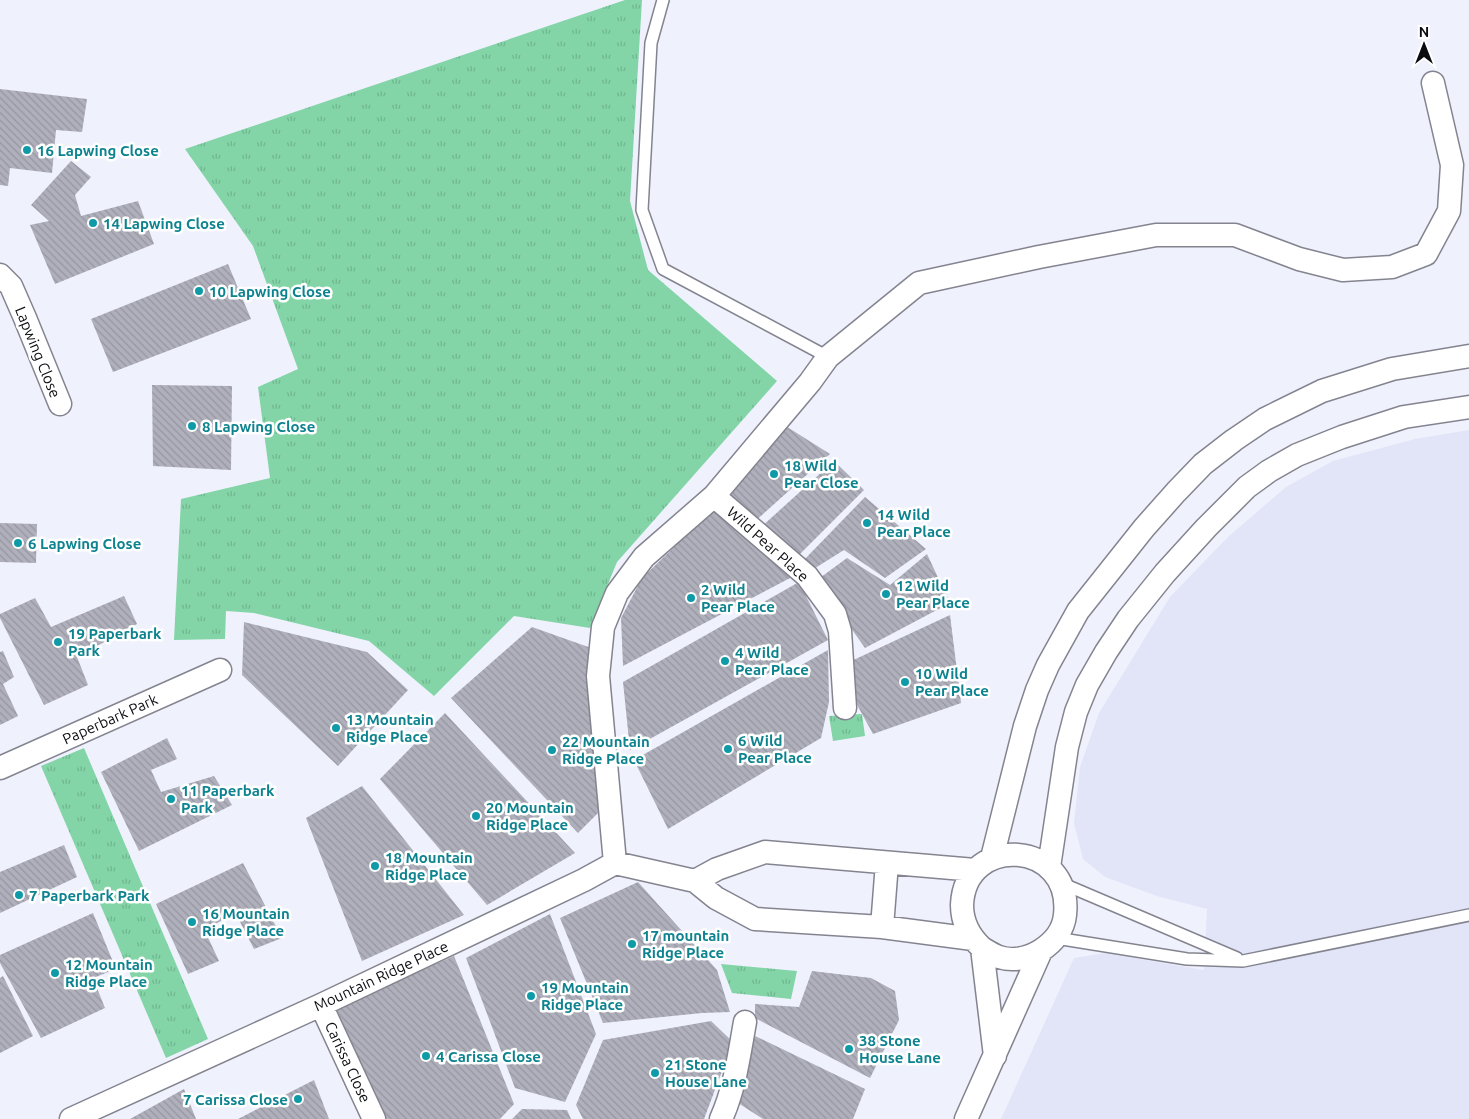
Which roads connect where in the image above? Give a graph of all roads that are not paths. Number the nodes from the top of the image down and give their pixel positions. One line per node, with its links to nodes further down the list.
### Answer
1 (663, 0): 5 (lane)
2 (1433, 83): 5 (street)
3 (0, 275): 6 (street, Lapwing Close)
4 (1469, 356): 14 (street)
5 (828, 357): 8 (street)
6 (60, 404)
7 (1469, 407): 15 (street)
8 (714, 496): 10 (street, Wild Pear Place); 12 (street)
9 (220, 670): 11 (street, Paperbark Park)
10 (845, 708)
11 (0, 768)
12 (615, 863): 16 (street); 22 (street, Mountain Ridge Place)
13 (887, 863): 14 (street); 16 (street); 18 (street)
14 (984, 864): 15 (street); 19 (street)
15 (1055, 875): 20 (street); 21 (lane)
16 (695, 881): 18 (street)
17 (1469, 915): 21 (lane)
18 (882, 927): 19 (street)
19 (977, 944): 20 (street); 24 (street)
20 (1048, 945): 21 (lane); 24 (street)
21 (1243, 961)
22 (321, 1005): 25 (street, Mountain Ridge Place); 26 (street, Carissa Close)
23 (745, 1022): 27 (street)
24 (995, 1056): 28 (street)
25 (71, 1119)
26 (374, 1119)
27 (721, 1119)
28 (966, 1119)

